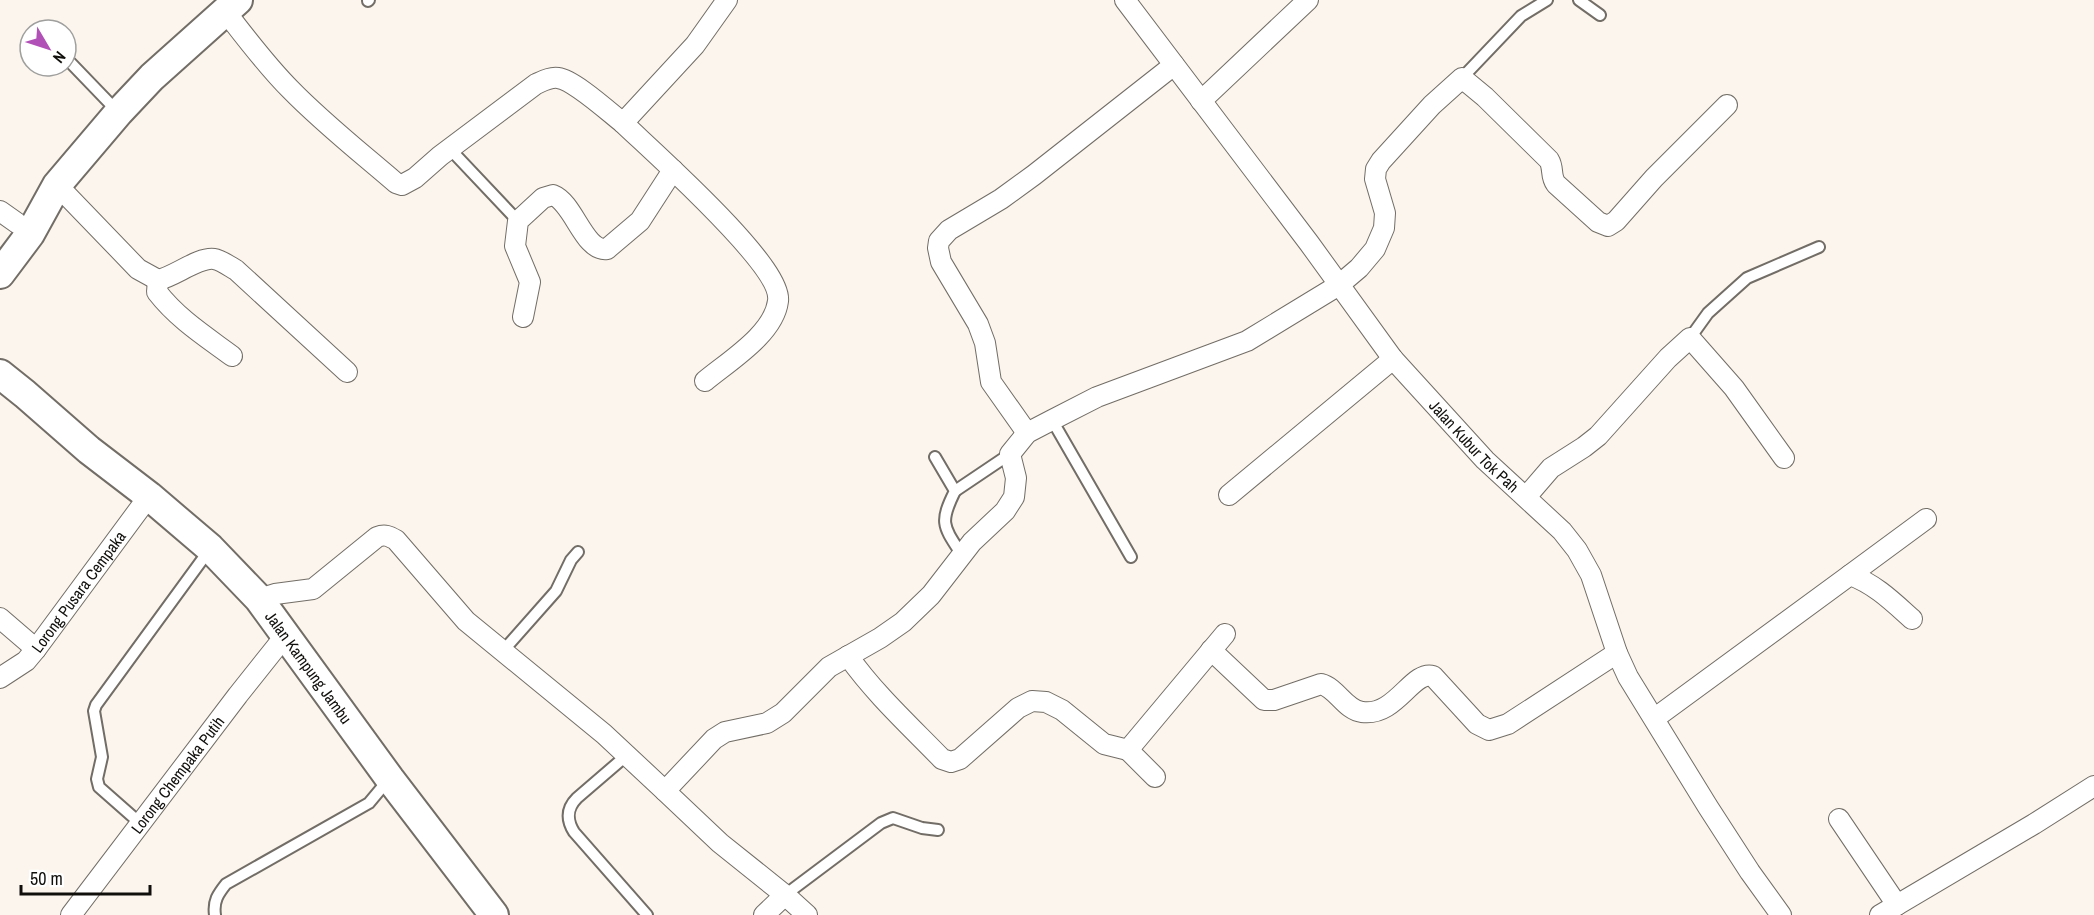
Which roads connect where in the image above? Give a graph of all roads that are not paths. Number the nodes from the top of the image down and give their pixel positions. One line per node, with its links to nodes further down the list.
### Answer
1 (727, 0): 14 (street)
2 (1125, 0): 8 (street, Jalan Kubur Tok Pah)
3 (1308, 0): 11 (street)
4 (1547, 0): 10 (lane)
5 (1579, 0): 7 (lane)
6 (232, 6): 13 (street); 15 (street)
7 (1600, 15)
8 (1174, 65): 11 (street, Jalan Kubur Tok Pah); 33 (street)
9 (78, 70): 13 (lane)
10 (1462, 78): 12 (street); 23 (street)
11 (1201, 101): 23 (street, Jalan Kubur Tok Pah)
12 (1727, 105)
13 (118, 112): 17 (street)
14 (623, 123): 15 (street); 16 (street)
15 (450, 149): 18 (lane)
16 (673, 170): 18 (street); 30 (street)
17 (57, 185): 19 (street); 21 (street); 22 (street)
18 (518, 221): 24 (street)
19 (6, 226)
20 (1819, 247): 25 (lane)
21 (0, 274)
22 (158, 280): 26 (street); 28 (street)
23 (1340, 285): 27 (street, Jalan Kubur Tok Pah); 32 (street)
24 (522, 317)
25 (1690, 338): 37 (street); 41 (street)
26 (232, 356)
27 (1393, 359): 39 (street); 41 (street, Jalan Kubur Tok Pah)
28 (347, 372)
29 (0, 374): 34 (street, Jalan Kampung Jambu)
30 (705, 381)
31 (0, 396): 34 (street, Jalan Kampung Jambu)
32 (1052, 420): 33 (street); 46 (lane)
33 (1027, 433): 35 (street)
34 (89, 450): 40 (street, Jalan Kampung Jambu)
35 (1010, 454): 38 (lane); 45 (street)
36 (935, 457): 38 (lane)
37 (1784, 458)
38 (955, 491): 45 (lane)
39 (1229, 495)
40 (149, 496): 43 (street, Jalan Kampung Jambu); 53 (street, Lorong Pusara Cempaka)
41 (1526, 497): 56 (street, Jalan Kubur Tok Pah)
42 (1926, 519): 47 (street)
43 (210, 548): 48 (street, Jalan Kampung Jambu); 67 (lane)
44 (579, 552): 55 (lane)
45 (962, 555): 57 (street)
46 (1131, 557)
47 (1850, 574): 50 (street); 59 (street)
48 (259, 599): 52 (street, Jalan Kampung Jambu); 55 (street)
49 (0, 618): 53 (street)
50 (1912, 620)
51 (1225, 634): 54 (street)
52 (285, 636): 63 (street, Jalan Kampung Jambu); 67 (street, Lorong Chempaka Putih)
53 (36, 649): 58 (street, Lorong Pusara Cempaka)
54 (1211, 650): 56 (street); 60 (street)
55 (502, 652): 61 (street)
56 (1617, 653): 59 (street, Jalan Kubur Tok Pah)
57 (848, 656): 60 (street); 65 (street)
58 (0, 678)
59 (1655, 718): 77 (street, Jalan Kubur Tok Pah)
60 (1128, 750): 62 (street)
61 (627, 756): 65 (street); 74 (lane)
62 (1155, 777)
63 (390, 778): 72 (lane); 73 (street, Jalan Kampung Jambu)
64 (2094, 786): 70 (street)
65 (664, 790): 69 (street)
66 (1839, 819): 70 (street)
67 (141, 824): 71 (street, Lorong Chempaka Putih)
68 (938, 830): 69 (lane)
69 (785, 895): 75 (street); 76 (street)
70 (1888, 910)
71 (71, 915)
72 (215, 915)
73 (494, 915)
74 (647, 915)
75 (764, 915)
76 (807, 915)
77 (1781, 915)

